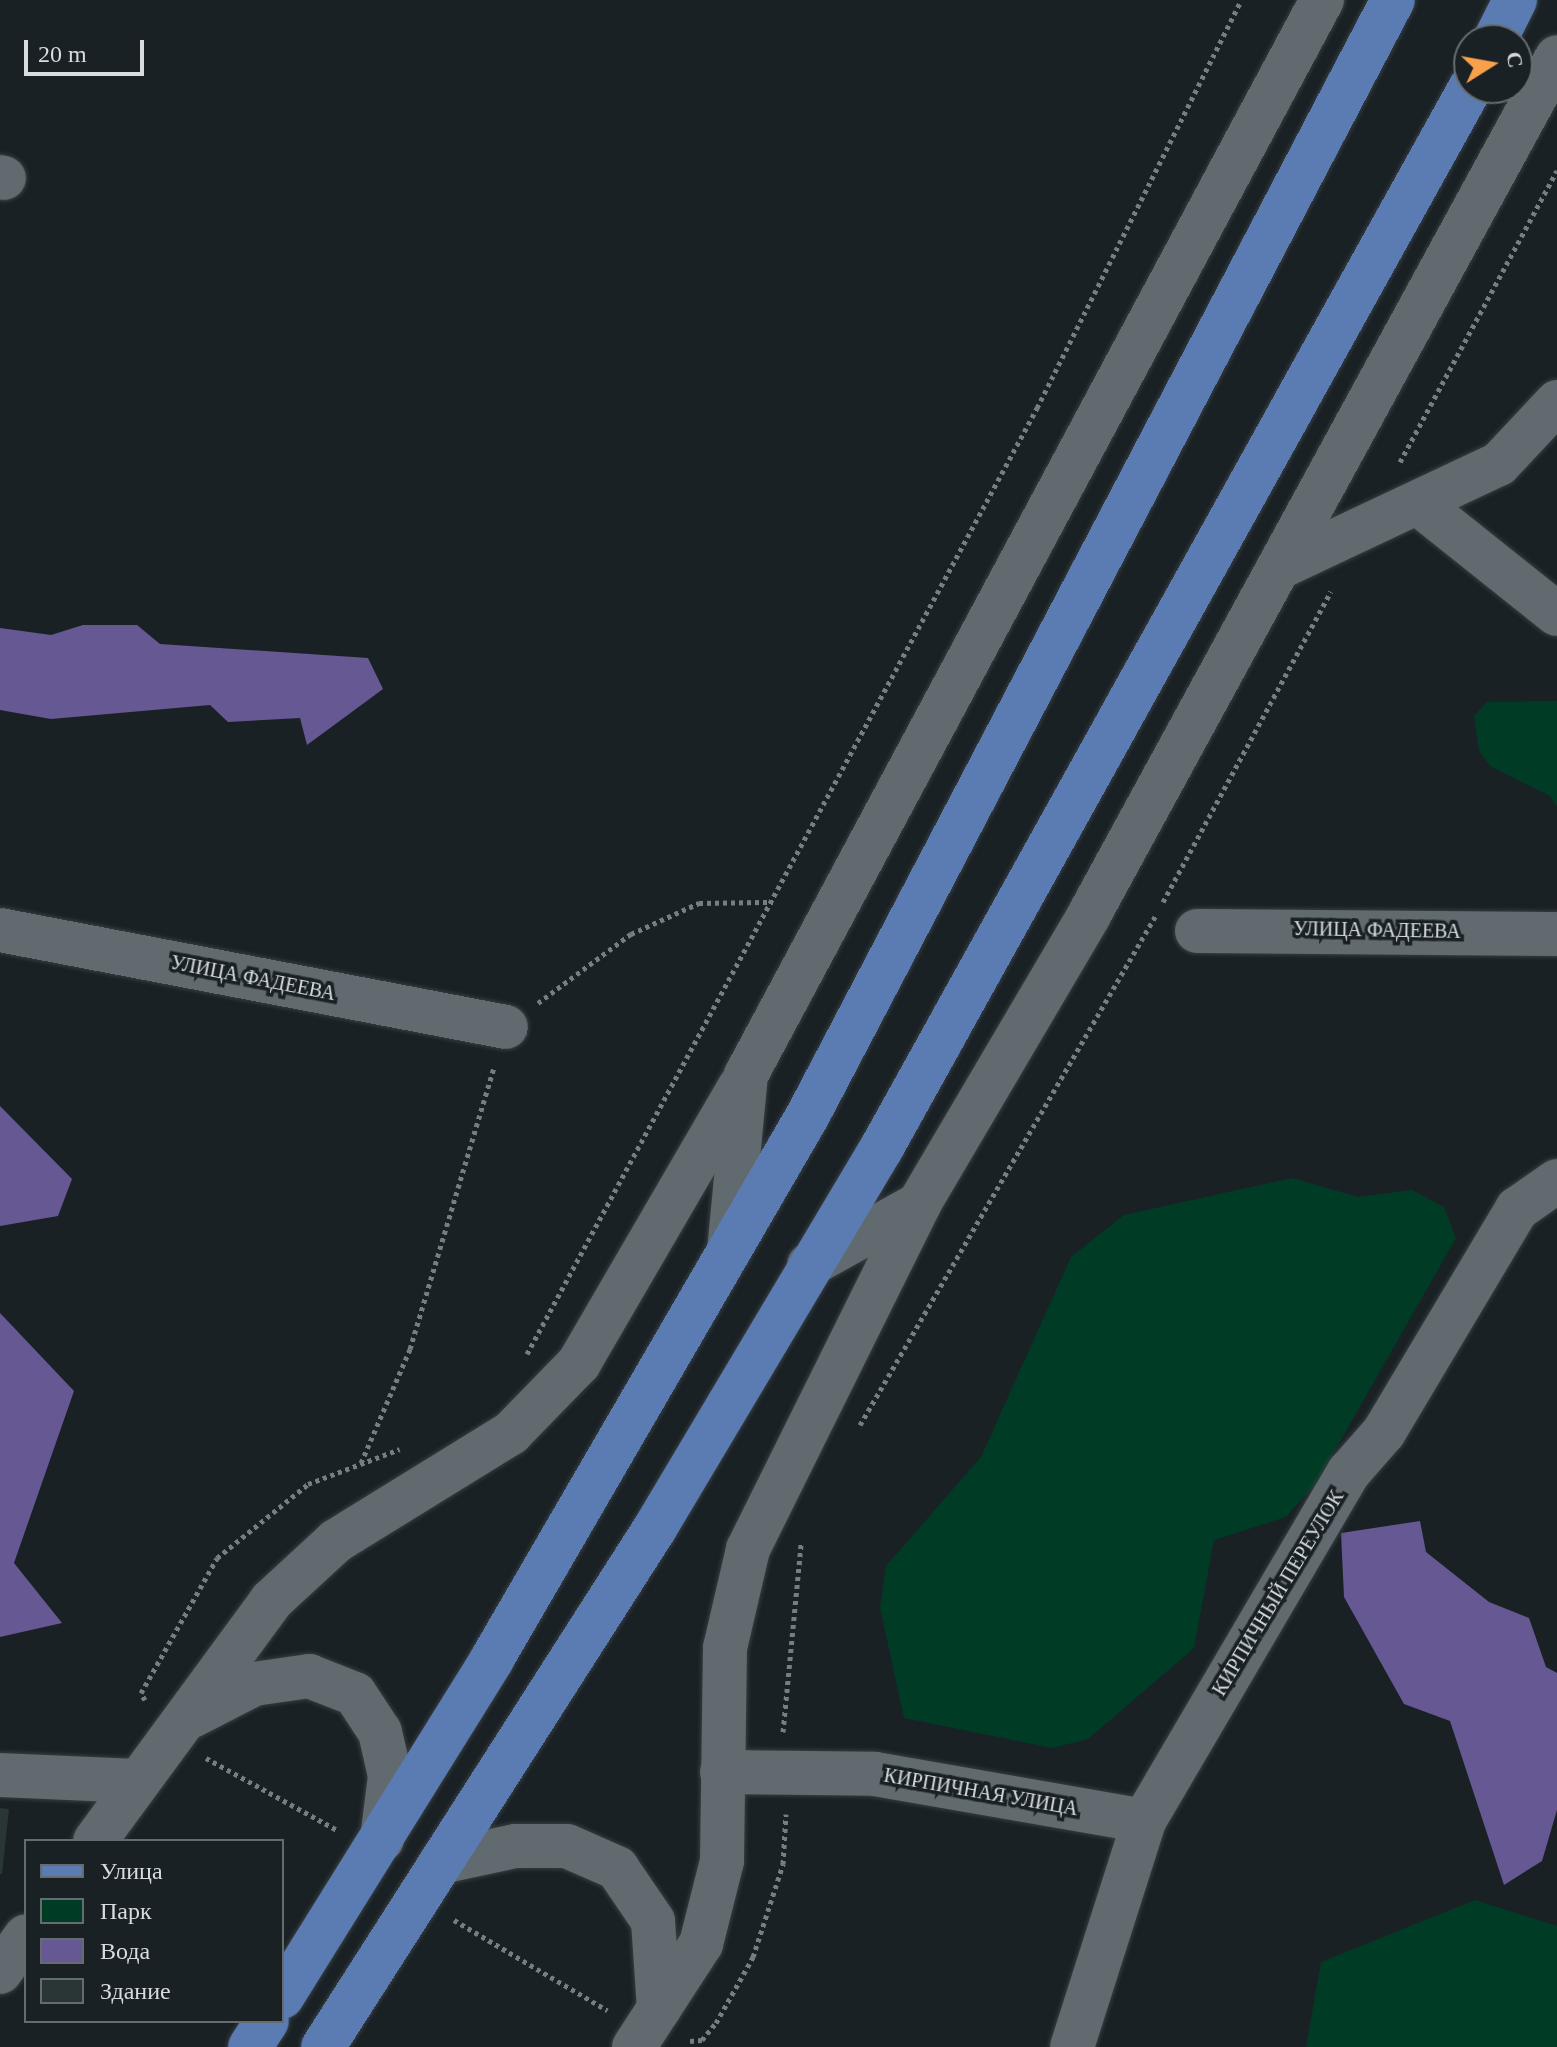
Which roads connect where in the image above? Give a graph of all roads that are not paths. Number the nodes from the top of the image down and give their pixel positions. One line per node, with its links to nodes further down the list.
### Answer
1 (1322, 0): 15 (street)
2 (1393, 0): 18 (main road)
3 (1515, 0): 4 (main road)
4 (1503, 24)
5 (1557, 57): 9 (street)
6 (1461, 104): 19 (main road)
7 (1557, 402): 8 (street)
8 (1406, 489): 9 (street); 10 (street)
9 (1280, 567): 17 (street)
10 (1557, 614)
11 (0, 930): 14 (street, УЛИЦА ФАДЕЕВА)
12 (1197, 931): 13 (street, УЛИЦА ФАДЕЕВА)
13 (1557, 934)
14 (506, 1027)
15 (746, 1075): 18 (street); 20 (street)
16 (1557, 1181): 24 (street, КИРПИЧНЫЙ ПЕРЕУЛОК)
17 (919, 1204): 19 (street); 21 (street)
18 (729, 1251): 26 (main road)
19 (809, 1265): 27 (main road)
20 (179, 1728): 23 (street); 26 (street)
21 (722, 1772): 24 (street, КИРПИЧНАЯ УЛИЦА); 32 (street)
22 (0, 1775): 23 (street)
23 (138, 1781): 25 (street)
24 (1144, 1821): 35 (street, КИРПИЧНЫЙ ПЕРЕУЛОК)
25 (96, 1839)
26 (382, 1839): 30 (main road)
27 (441, 1862): 32 (street); 34 (main road)
28 (24, 1939): 29 (street)
29 (0, 1972)
30 (284, 1994)
31 (266, 2023): 33 (main road)
32 (646, 2028)
33 (250, 2047)
34 (323, 2047)
35 (1072, 2047)

